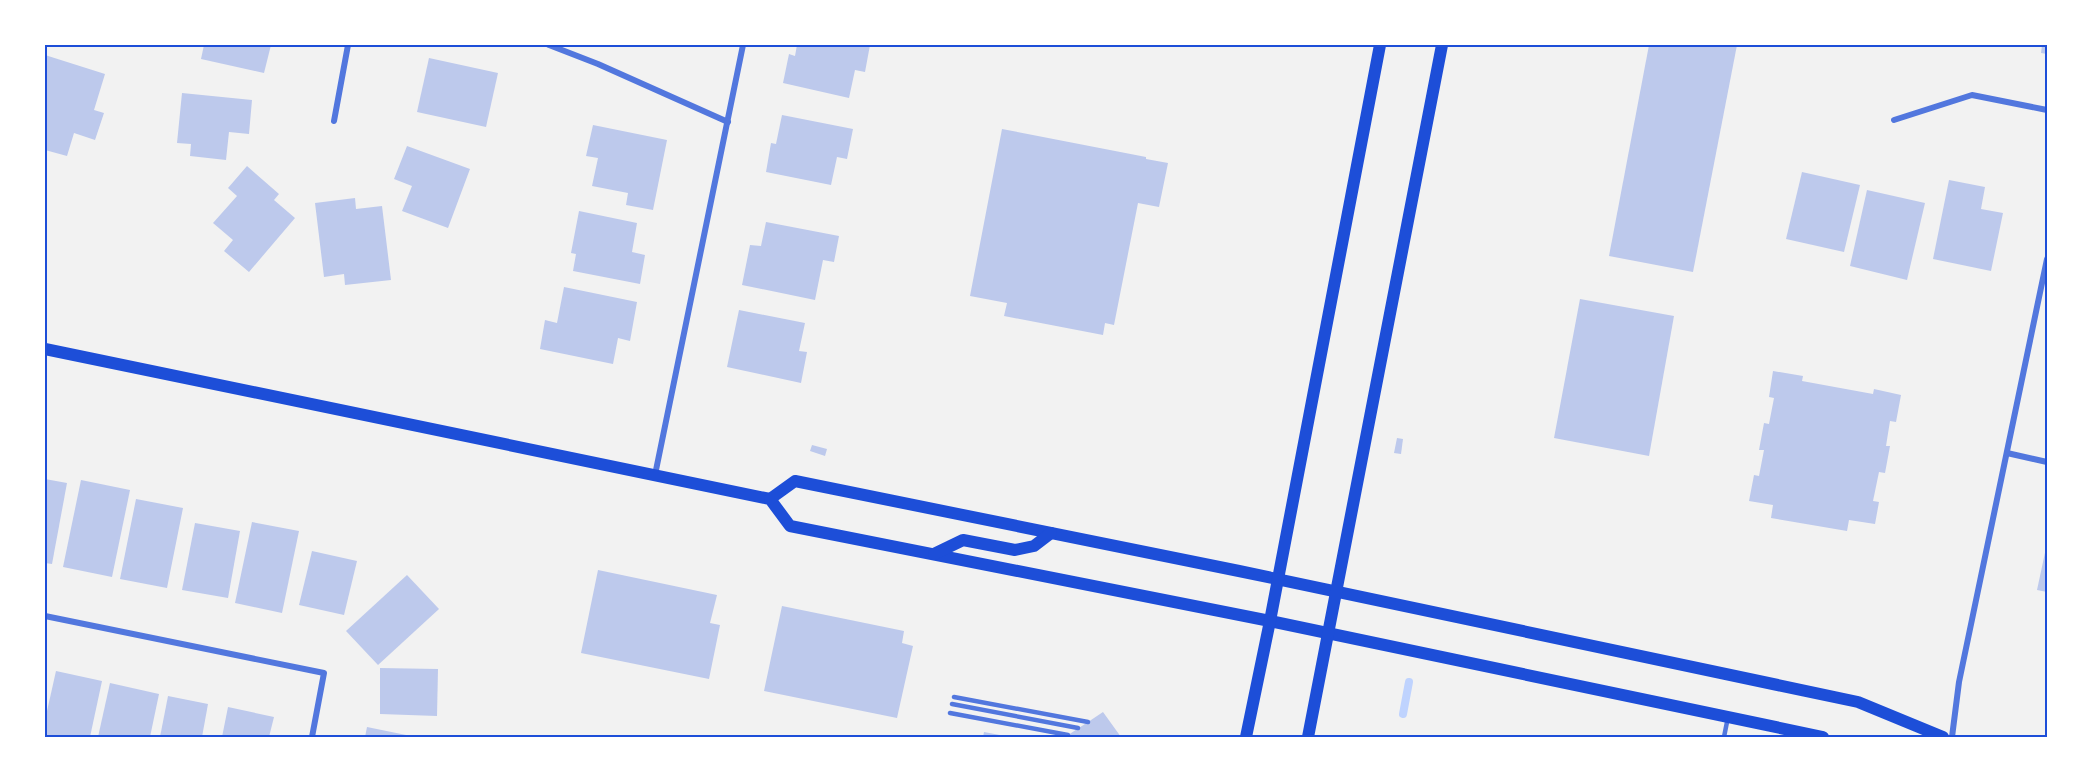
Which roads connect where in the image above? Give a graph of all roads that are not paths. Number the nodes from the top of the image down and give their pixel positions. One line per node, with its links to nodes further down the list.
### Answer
1 (348, 45): 8 (street)
2 (549, 45): 9 (street)
3 (743, 45): 9 (street)
4 (1380, 45): 18 (main road)
5 (1442, 45): 19 (main road)
6 (2047, 110): 7 (street)
7 (1894, 120)
8 (334, 121)
9 (728, 122): 14 (street)
10 (2047, 259): 12 (street)
11 (45, 349): 14 (main road)
12 (2007, 453): 13 (street); 36 (street)
13 (2047, 462)
14 (654, 475): 15 (main road)
15 (770, 499): 16 (main road); 17 (main road)
16 (1051, 533): 17 (main road); 18 (main road)
17 (934, 554): 21 (main road)
18 (1278, 579): 19 (main road); 21 (main road)
19 (1337, 592): 22 (main road); 35 (main road)
20 (45, 616): 30 (street)
21 (1270, 621): 22 (main road); 31 (main road)
22 (1329, 634): 26 (main road); 32 (main road)
23 (954, 697): 27 (lane)
24 (952, 704): 28 (lane)
25 (950, 713): 29 (lane)
26 (1728, 717): 33 (lane); 34 (main road)
27 (1088, 722)
28 (1078, 729)
29 (1068, 735)
30 (312, 737)
31 (1246, 737)
32 (1308, 737)
33 (1724, 737)
34 (1823, 737)
35 (1943, 737)
36 (1952, 737)

